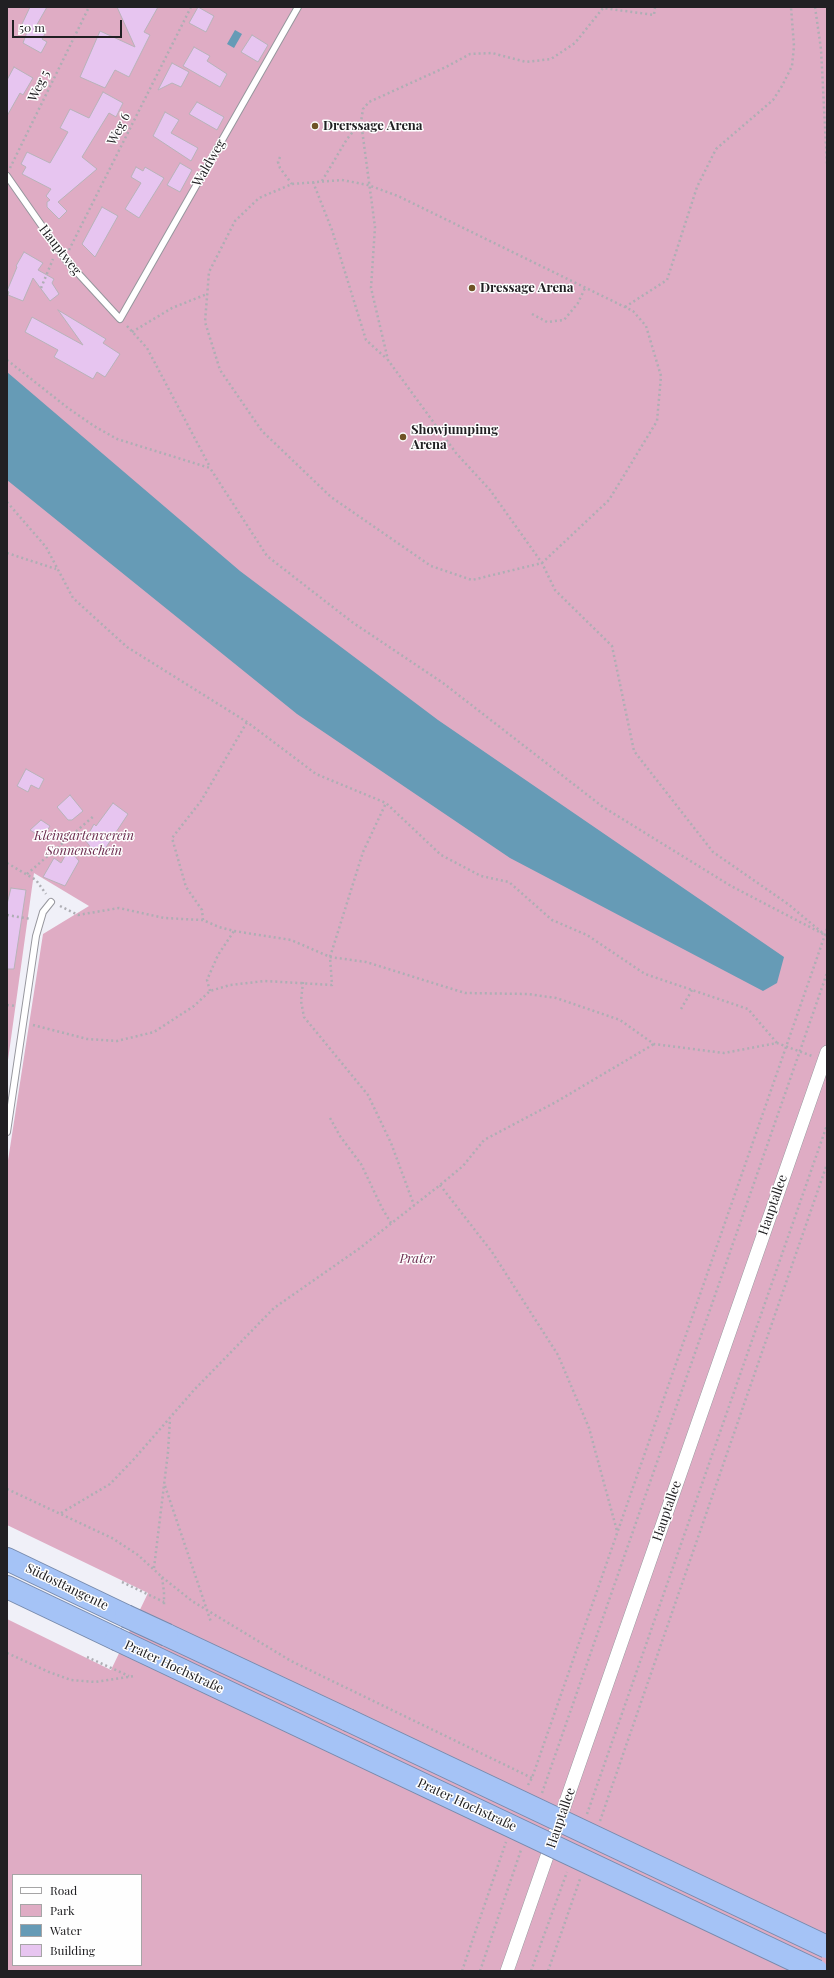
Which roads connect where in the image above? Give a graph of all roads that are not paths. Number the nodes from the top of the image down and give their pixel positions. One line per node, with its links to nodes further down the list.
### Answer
1 (298, 7): 3 (lane, Waldweg)
2 (7, 175): 3 (lane, Hauptweg)
3 (120, 319)
4 (51, 902): 6 (lane)
5 (825, 1056): 12 (street, Hauptallee)
6 (7, 1132)
7 (7, 1559): 9 (highway, Südosttangente)
8 (7, 1587): 10 (highway, Südosttangente)
9 (126, 1616): 11 (highway, Prater Hochstraße, bridge)
10 (116, 1639): 13 (highway, Prater Hochstraße, bridge)
11 (827, 1947)
12 (507, 1971)
13 (817, 1971)

